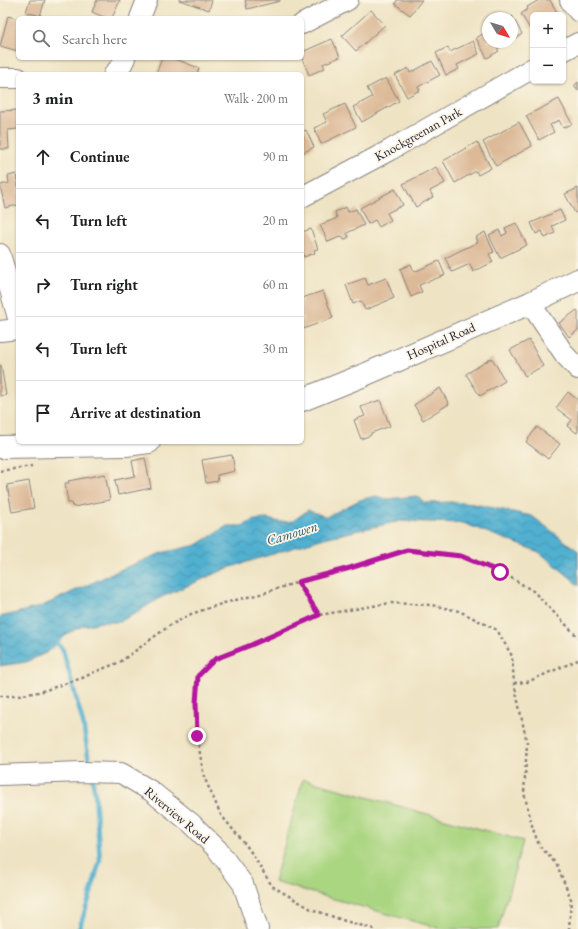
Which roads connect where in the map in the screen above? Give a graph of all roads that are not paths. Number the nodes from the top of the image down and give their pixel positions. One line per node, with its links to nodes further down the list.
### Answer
1 (348, 0): 4 (street)
2 (570, 0): 3 (street)
3 (578, 11)
4 (304, 23)
5 (578, 43): 6 (street)
6 (566, 49)
7 (124, 60): 9 (street)
8 (530, 70): 12 (street, Knockgreenan Park)
9 (116, 72)
10 (0, 78): 11 (street)
11 (16, 78)
12 (304, 196)
13 (0, 254): 16 (street)
14 (578, 280): 15 (main road, Hospital Road)
15 (530, 303): 19 (street); 20 (main road, Hospital Road)
16 (16, 311)
17 (16, 329): 18 (street)
18 (0, 331)
19 (578, 369)
20 (304, 399)
21 (32, 444): 22 (main road); 23 (main road)
22 (134, 444)
23 (0, 448)
24 (0, 775): 25 (street, Riverview Road)
25 (258, 929)

